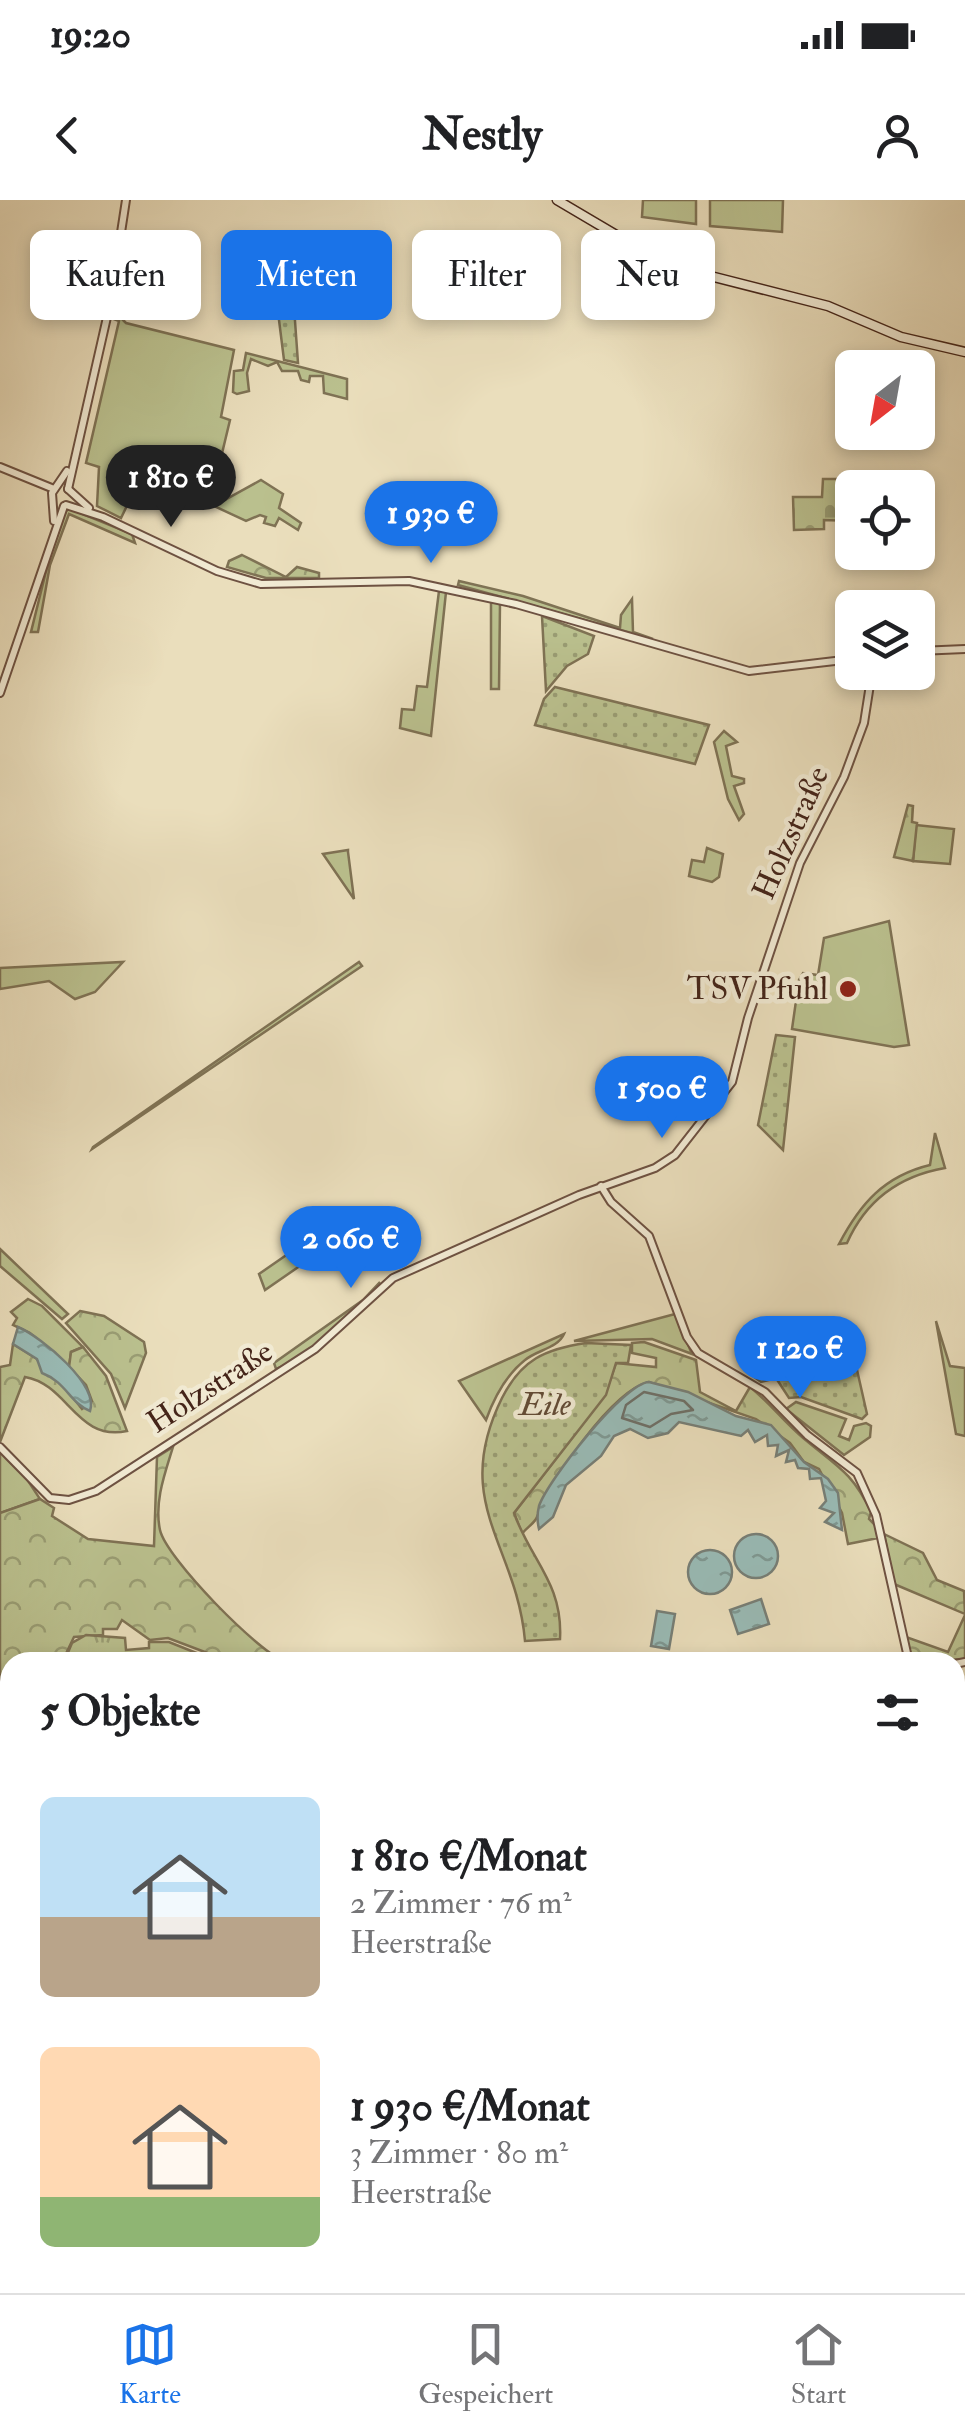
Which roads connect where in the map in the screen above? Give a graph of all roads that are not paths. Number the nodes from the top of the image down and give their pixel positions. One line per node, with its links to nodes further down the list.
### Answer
1 (126, 200): 5 (street)
2 (558, 200): 3 (main road)
3 (965, 352)
4 (0, 468): 5 (street)
5 (61, 496): 8 (street); 10 (street)
6 (965, 649): 7 (street)
7 (935, 650)
8 (835, 661)
9 (870, 690): 11 (street, Holzstraße)
10 (0, 692)
11 (602, 1186): 12 (street, Holzstraße); 13 (street)
12 (0, 1448)
13 (906, 1652)

